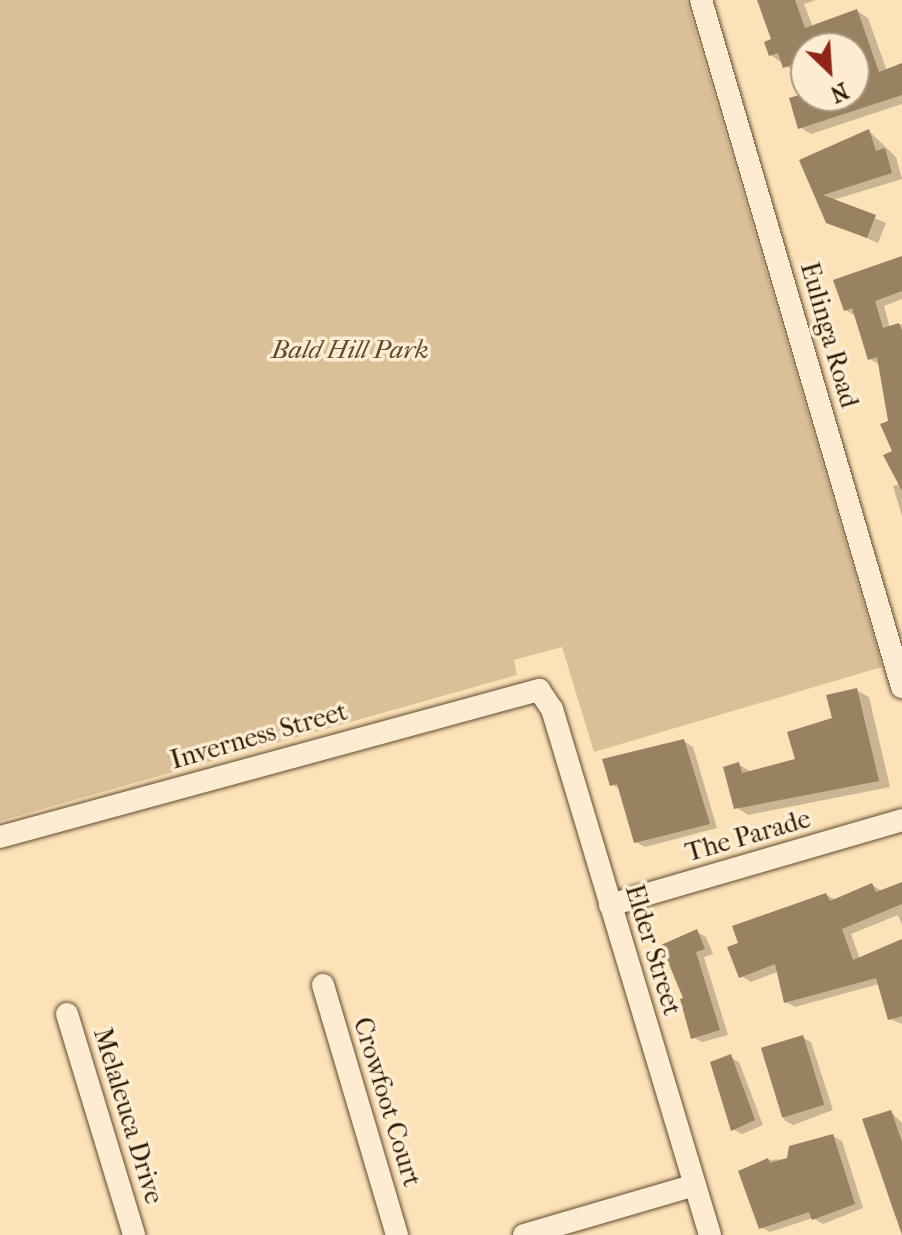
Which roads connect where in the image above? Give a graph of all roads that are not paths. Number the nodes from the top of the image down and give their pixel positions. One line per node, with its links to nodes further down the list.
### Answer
1 (701, 0): 2 (street, Eulinga Road)
2 (902, 687)
3 (533, 688): 5 (street, Inverness Street); 6 (street, Elder Street)
4 (902, 820): 6 (street, The Parade)
5 (0, 837)
6 (610, 905): 9 (street, Elder Street)
7 (323, 985): 11 (street, Crowfoot Court)
8 (67, 1014): 10 (street, Melaleuca Drive)
9 (695, 1185): 12 (street); 13 (street, Elder Street)
10 (134, 1235)
11 (397, 1235)
12 (524, 1235)
13 (710, 1235)

